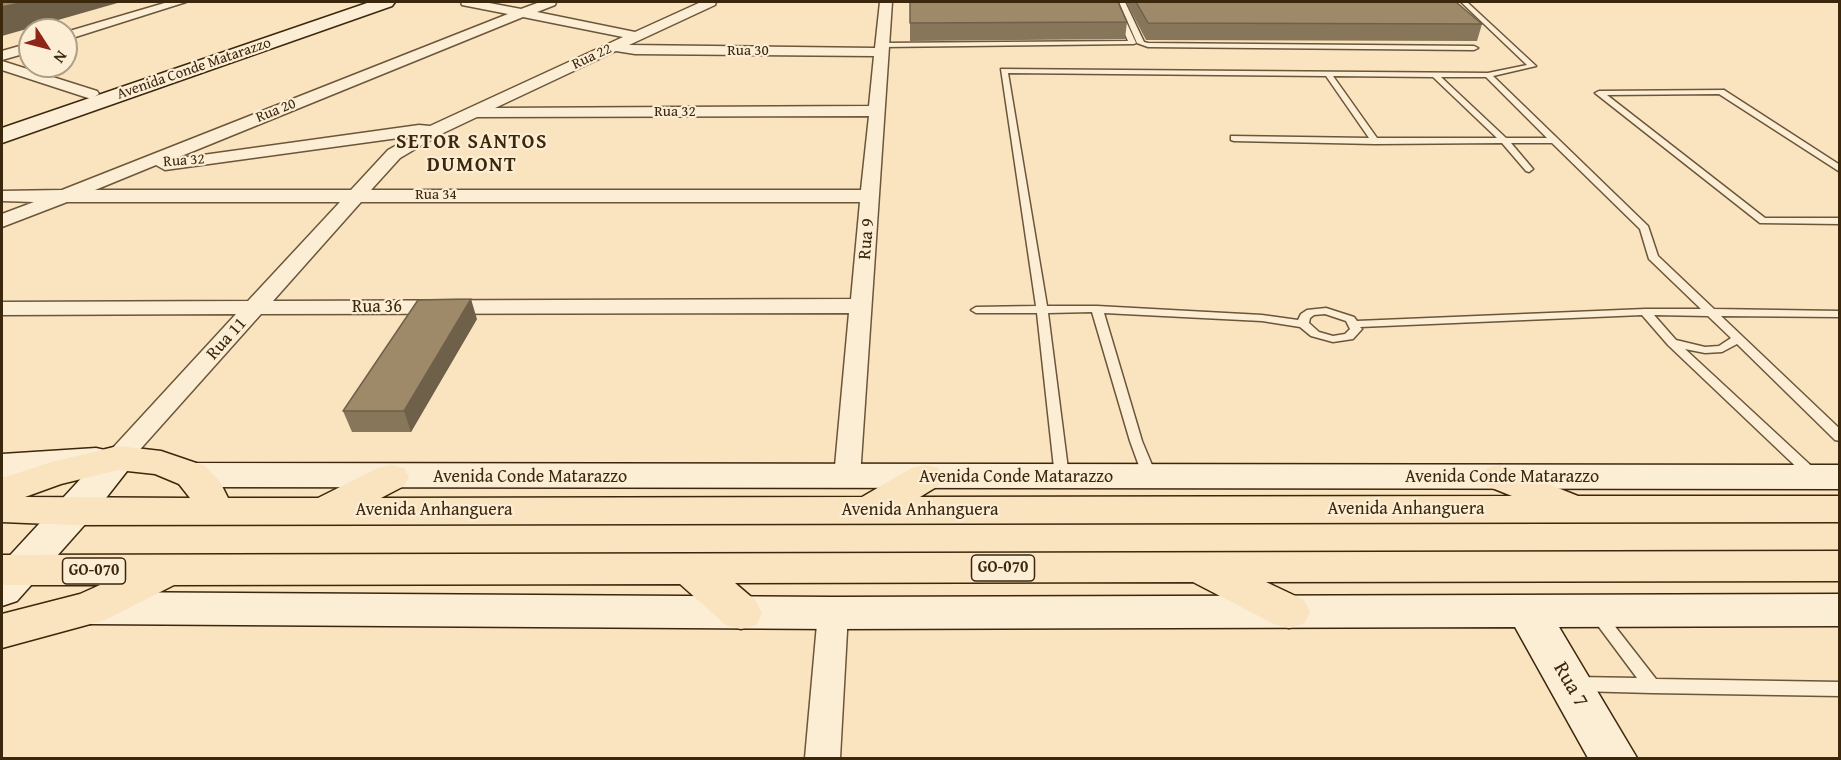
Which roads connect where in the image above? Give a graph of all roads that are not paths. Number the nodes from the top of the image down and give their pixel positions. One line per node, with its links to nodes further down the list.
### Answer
1 (180, 2): 12 (street)
2 (360, 2): 23 (street, Avenida Conde Matarazzo)
3 (386, 2): 28 (street, Avenida Conde Matarazzo)
4 (467, 2): 11 (street)
5 (550, 2): 11 (street, Rua 20)
6 (710, 2): 13 (street, Rua 22)
7 (886, 2): 16 (street, Rua 9)
8 (1114, 2): 16 (lane)
9 (1122, 2): 15 (lane)
10 (1464, 2): 22 (lane)
11 (522, 13): 13 (street); 33 (street, Rua 20)
12 (78, 32)
13 (636, 36): 14 (street, Rua 22)
14 (614, 47): 16 (street, Rua 30); 25 (street, Rua 22)
15 (1474, 48)
16 (883, 49): 24 (street, Rua 9)
17 (18, 51): 18 (street)
18 (2, 56)
19 (2, 65): 23 (street)
20 (1328, 74): 21 (lane); 32 (lane); 45 (lane)
21 (1435, 75): 22 (lane); 30 (lane)
22 (1488, 75): 31 (lane)
23 (91, 93): 26 (street, Avenida Conde Matarazzo)
24 (877, 111): 25 (street, Rua 32); 39 (street, Rua 9)
25 (473, 113): 27 (street, Rua 11)
26 (2, 124)
27 (433, 131): 33 (street, Rua 32); 37 (street, Rua 11)
28 (2, 136)
29 (1234, 138): 32 (lane)
30 (1504, 140): 31 (lane); 32 (lane); 34 (lane)
31 (1555, 140): 49 (lane)
32 (1376, 141)
33 (148, 162): 36 (street, Rua 20)
34 (1529, 169)
35 (1839, 169): 41 (lane)
36 (66, 195): 37 (street, Rua 34); 38 (street, Rua 34); 40 (street, Rua 20)
37 (355, 195): 39 (street, Rua 34); 43 (street, Rua 11)
38 (2, 196)
39 (870, 196): 42 (street, Rua 9)
40 (2, 221)
41 (1839, 221)
42 (861, 306): 43 (street, Rua 36); 60 (street, Rua 9)
43 (256, 307): 44 (street, Rua 36); 56 (street, Rua 11)
44 (2, 308)
45 (1042, 309): 46 (lane); 47 (lane); 62 (lane)
46 (1096, 309): 51 (lane); 63 (lane)
47 (976, 310)
48 (1645, 312): 49 (lane); 52 (lane); 54 (lane)
49 (1712, 312): 50 (lane); 53 (lane)
50 (1839, 314)
51 (1303, 324): 52 (lane); 52 (lane)
52 (1355, 324)
53 (1738, 339): 54 (lane); 55 (lane)
54 (1672, 343): 65 (lane)
55 (1839, 437)
56 (118, 458): 57 (street); 58 (highway); 66 (highway); 73 (street, Rua 11)
57 (2, 466)
58 (192, 474): 59 (street, Avenida Conde Matarazzo); 71 (highway)
59 (391, 477): 60 (street, Avenida Conde Matarazzo); 72 (highway)
60 (847, 477): 61 (street, Avenida Conde Matarazzo)
61 (926, 477): 62 (street, Avenida Conde Matarazzo); 70 (highway)
62 (1062, 477): 63 (street, Avenida Conde Matarazzo)
63 (1150, 477): 64 (street, Avenida Conde Matarazzo)
64 (1500, 477): 65 (street, Avenida Conde Matarazzo); 69 (highway)
65 (1827, 477)
66 (2, 491)
67 (2, 508): 73 (highway, Avenida Anhanguera)
68 (1839, 508): 69 (highway, Avenida Anhanguera)
69 (1578, 509): 70 (highway, Avenida Anhanguera)
70 (870, 510): 72 (highway, Avenida Anhanguera)
71 (212, 511): 72 (highway, Avenida Anhanguera); 73 (highway, Avenida Anhanguera)
72 (326, 511)
73 (74, 512): 78 (street, Rua 11)
74 (1839, 566): 75 (highway, GO-070)
75 (1197, 567): 76 (highway, GO-070); 83 (highway)
76 (690, 569): 77 (highway, GO-070); 84 (highway)
77 (167, 570): 78 (highway, GO-070); 79 (highway)
78 (8, 577)
79 (90, 608): 84 (street); 86 (highway)
80 (1839, 610): 82 (street)
81 (1527, 611): 82 (street); 83 (street); 87 (street, Rua 7)
82 (1595, 611): 88 (lane)
83 (1290, 612): 85 (street)
84 (741, 613): 85 (street)
85 (833, 613): 90 (street)
86 (2, 631)
87 (1569, 684): 88 (lane); 91 (street, Rua 7)
88 (1652, 686): 89 (lane)
89 (1839, 689)
90 (822, 759)
91 (1613, 759)

